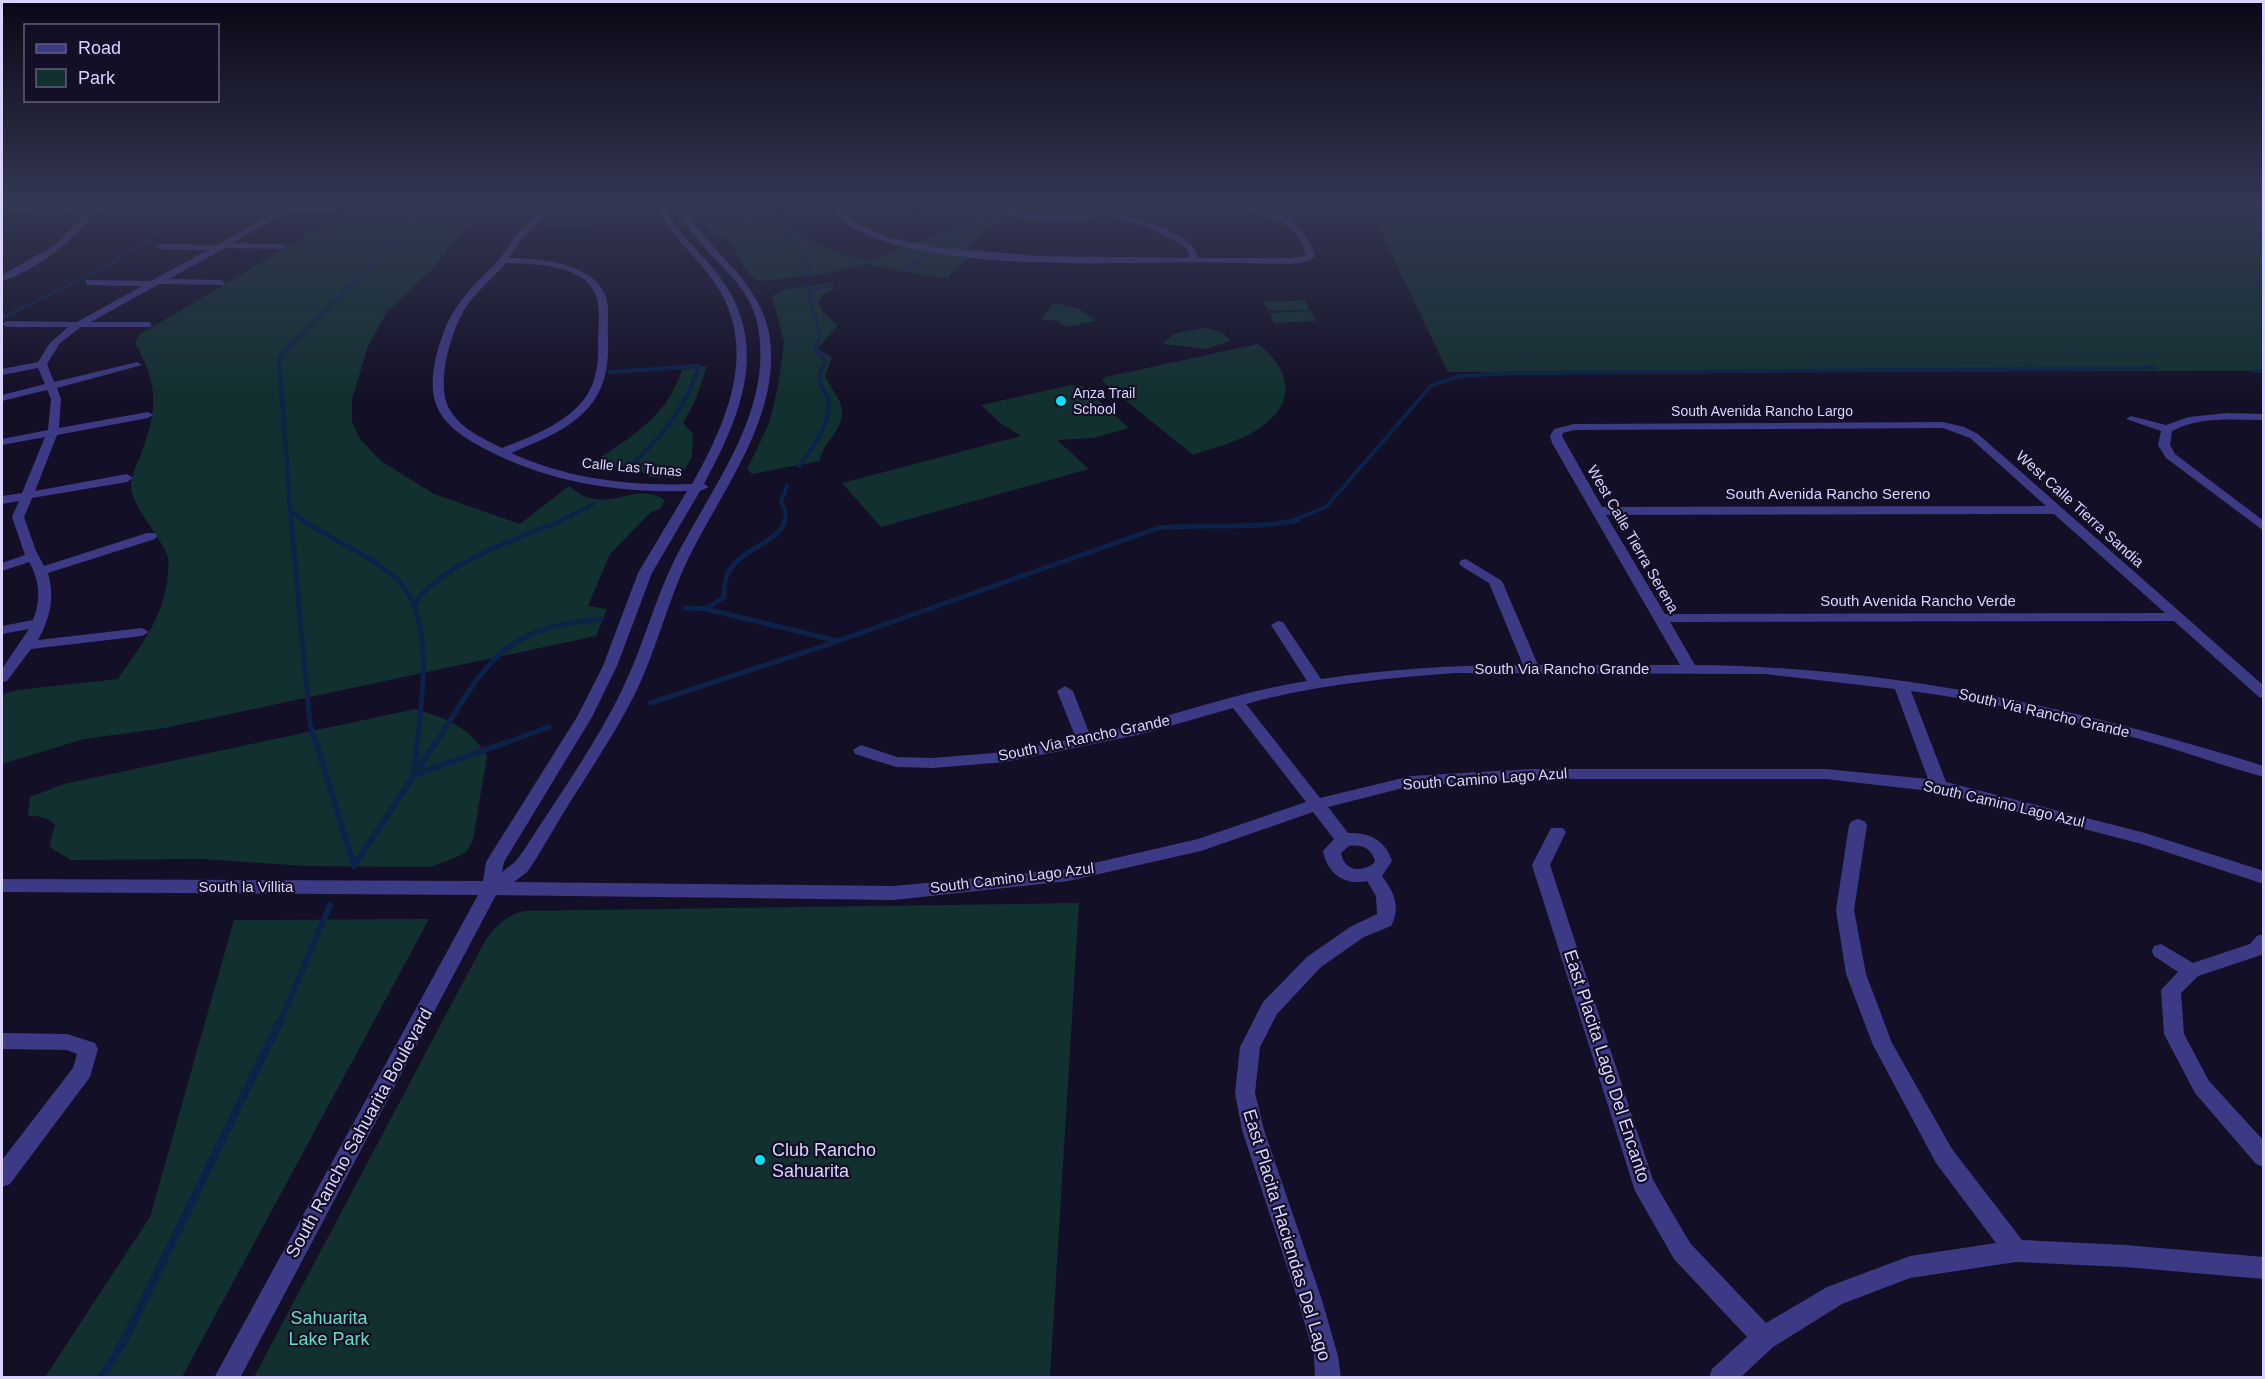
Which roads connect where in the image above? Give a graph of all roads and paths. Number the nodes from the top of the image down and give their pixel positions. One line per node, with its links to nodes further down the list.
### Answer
1 (17, 269): 7 (street)
2 (180, 269): 9 (street)
3 (494, 269): 27 (street, Calle Las Tunas)
4 (566, 269): 27 (street)
5 (710, 269): 30 (street, South Rancho Sahuarita Boulevard)
6 (731, 269): 29 (street, South Rancho Sahuarita Boulevard)
7 (2, 278)
8 (89, 282): 9 (street)
9 (156, 282): 10 (street); 12 (street)
10 (221, 283)
11 (8, 324): 12 (street)
12 (78, 325): 13 (street); 14 (street)
13 (148, 325)
14 (42, 364): 16 (street); 17 (street)
15 (137, 365): 17 (street)
16 (2, 372)
17 (51, 385): 18 (street); 25 (street)
18 (2, 398)
19 (148, 415): 25 (street)
20 (2264, 417): 24 (street)
21 (2131, 419): 24 (street)
22 (1564, 428): 23 (street, South Avenida Rancho Largo); 34 (street, West Calle Tierra Serena)
23 (1960, 429): 33 (street, West Calle Tierra Sandia)
24 (2167, 429): 35 (street)
25 (53, 432): 26 (street); 31 (street)
26 (2, 442)
27 (501, 453): 30 (street, Calle Las Tunas)
28 (127, 477): 31 (street)
29 (721, 486): 30 (street, Calle Las Tunas); 67 (street, South Rancho Sahuarita Boulevard)
30 (694, 487): 67 (street, South Rancho Sahuarita Boulevard)
31 (25, 496): 32 (street); 37 (street)
32 (2, 500)
33 (2057, 510): 34 (street, South Avenida Rancho Sereno); 41 (street, West Calle Tierra Sandia)
34 (1598, 511): 42 (street, West Calle Tierra Serena)
35 (2264, 527)
36 (151, 536): 40 (street)
37 (33, 557): 39 (street); 40 (street)
38 (1466, 563): 48 (street)
39 (2, 567)
40 (41, 571): 43 (street)
41 (2177, 617): 42 (street, South Avenida Rancho Verde); 54 (street, West Calle Tierra Sandia)
42 (1660, 618): 49 (street, West Calle Tierra Serena)
43 (40, 623): 45 (street); 47 (street)
44 (1278, 625): 51 (street)
45 (2, 630)
46 (142, 632): 47 (street)
47 (28, 645): 50 (street)
48 (1532, 668): 49 (street, South Via Rancho Grande); 51 (street, South Via Rancho Grande)
49 (1690, 669): 52 (street, South Via Rancho Grande)
50 (2, 678)
51 (1316, 682): 55 (street, South Via Rancho Grande)
52 (1901, 684): 58 (street, South Via Rancho Grande); 59 (street)
53 (1065, 691): 56 (street)
54 (2264, 694)
55 (1236, 701): 56 (street, South Via Rancho Grande); 60 (street)
56 (1085, 741): 57 (street, South Via Rancho Grande)
57 (861, 750)
58 (2264, 772)
59 (1939, 786): 60 (street, South Camino Lago Azul); 65 (street, South Camino Lago Azul)
60 (1315, 805): 63 (street); 67 (street, South Camino Lago Azul)
61 (1858, 825): 74 (street)
62 (1557, 832): 76 (street, East Placita Lago Del Encanto)
63 (1344, 840): 64 (street); 64 (street)
64 (1372, 875): 78 (street, East Placita Haciendas Del Lago)
65 (2264, 878)
66 (2, 885): 67 (street, South la Villita)
67 (491, 888): 77 (street, South Rancho Sahuarita Boulevard)
68 (2264, 941): 70 (street)
69 (2161, 951): 70 (street)
70 (2191, 971): 72 (street)
71 (2, 1041): 73 (street)
72 (2264, 1157)
73 (2, 1177)
74 (2016, 1251): 75 (street); 76 (street)
75 (2264, 1268)
76 (1764, 1338): 79 (street)
77 (226, 1377)
78 (1328, 1377)
79 (1721, 1377)

